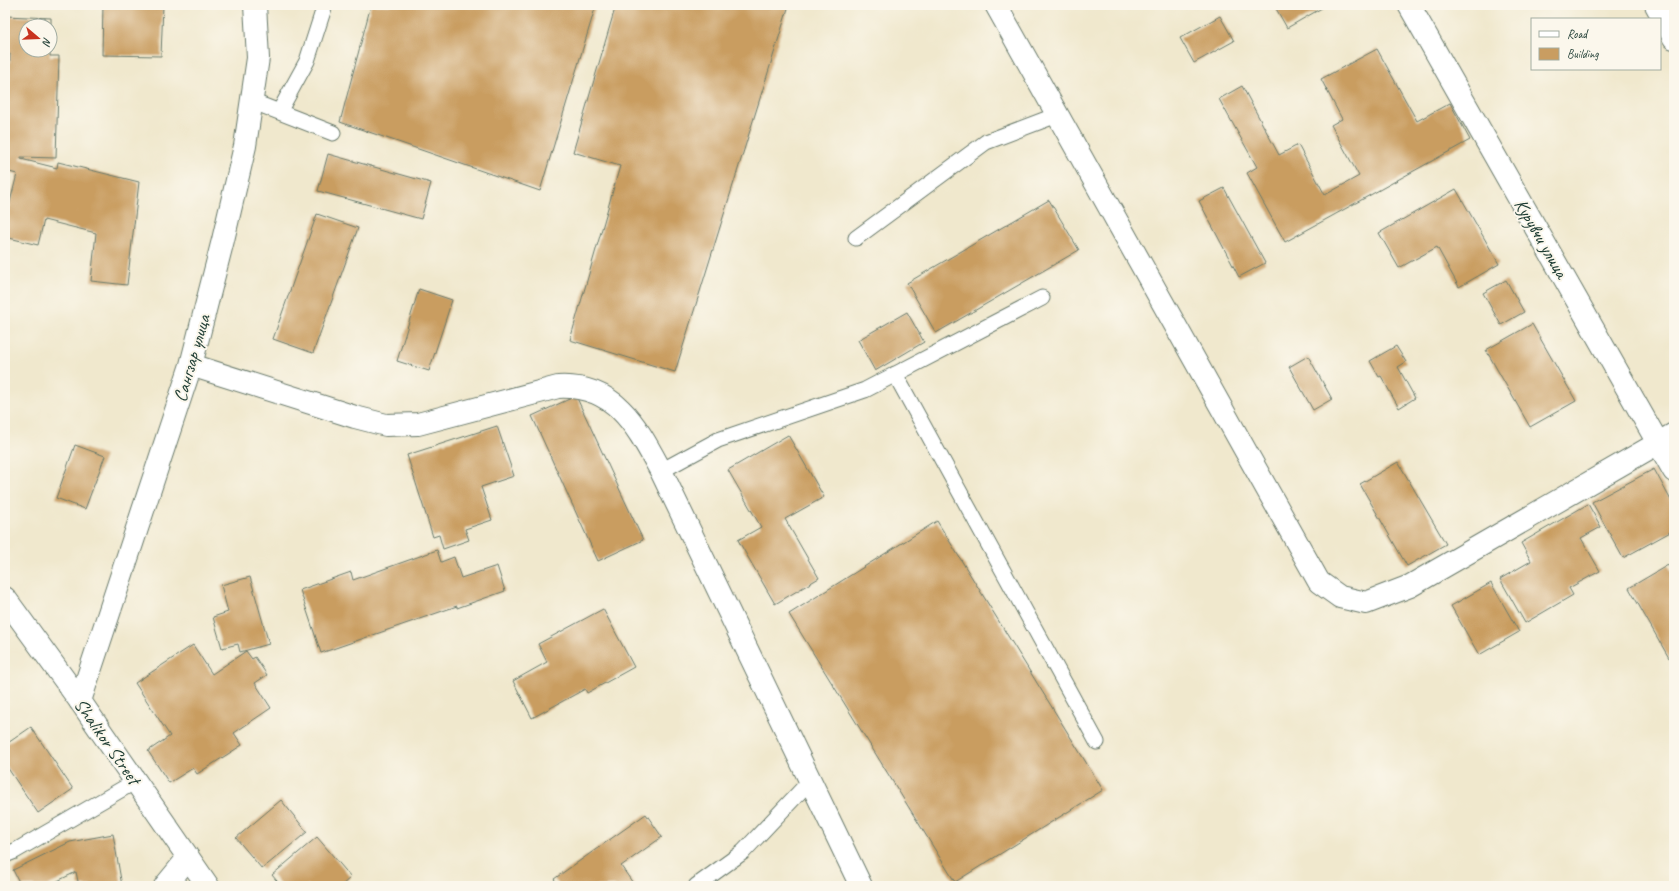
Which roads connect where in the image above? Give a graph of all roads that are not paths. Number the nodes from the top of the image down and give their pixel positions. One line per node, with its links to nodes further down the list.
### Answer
1 (255, 5): 7 (street, Сангзар улица)
2 (325, 5): 8 (lane)
3 (996, 5): 9 (street)
4 (1409, 5): 15 (street, Курувчи улица)
5 (1656, 5): 6 (street)
6 (1674, 38)
7 (252, 101): 8 (lane); 13 (street, Сангзар улица)
8 (279, 112): 10 (lane)
9 (1057, 115): 11 (lane); 15 (street)
10 (333, 133)
11 (856, 238)
12 (1042, 298): 14 (lane)
13 (190, 365): 16 (street); 19 (street, Сангзар улица)
14 (895, 374): 16 (lane); 20 (lane)
15 (1666, 438): 17 (street, Курувчи улица)
16 (661, 471): 22 (street)
17 (1674, 471)
18 (5, 598): 19 (street, Shаlikor Street)
19 (80, 701): 21 (street, Shаlikor Street)
20 (1097, 742)
21 (136, 781): 23 (lane); 24 (street, Shаlikor Street)
22 (810, 781): 27 (lane); 28 (street)
23 (5, 855)
24 (188, 858): 25 (street); 26 (street, Shаlikor Street)
25 (165, 886)
26 (208, 886)
27 (696, 886)
28 (861, 886)

